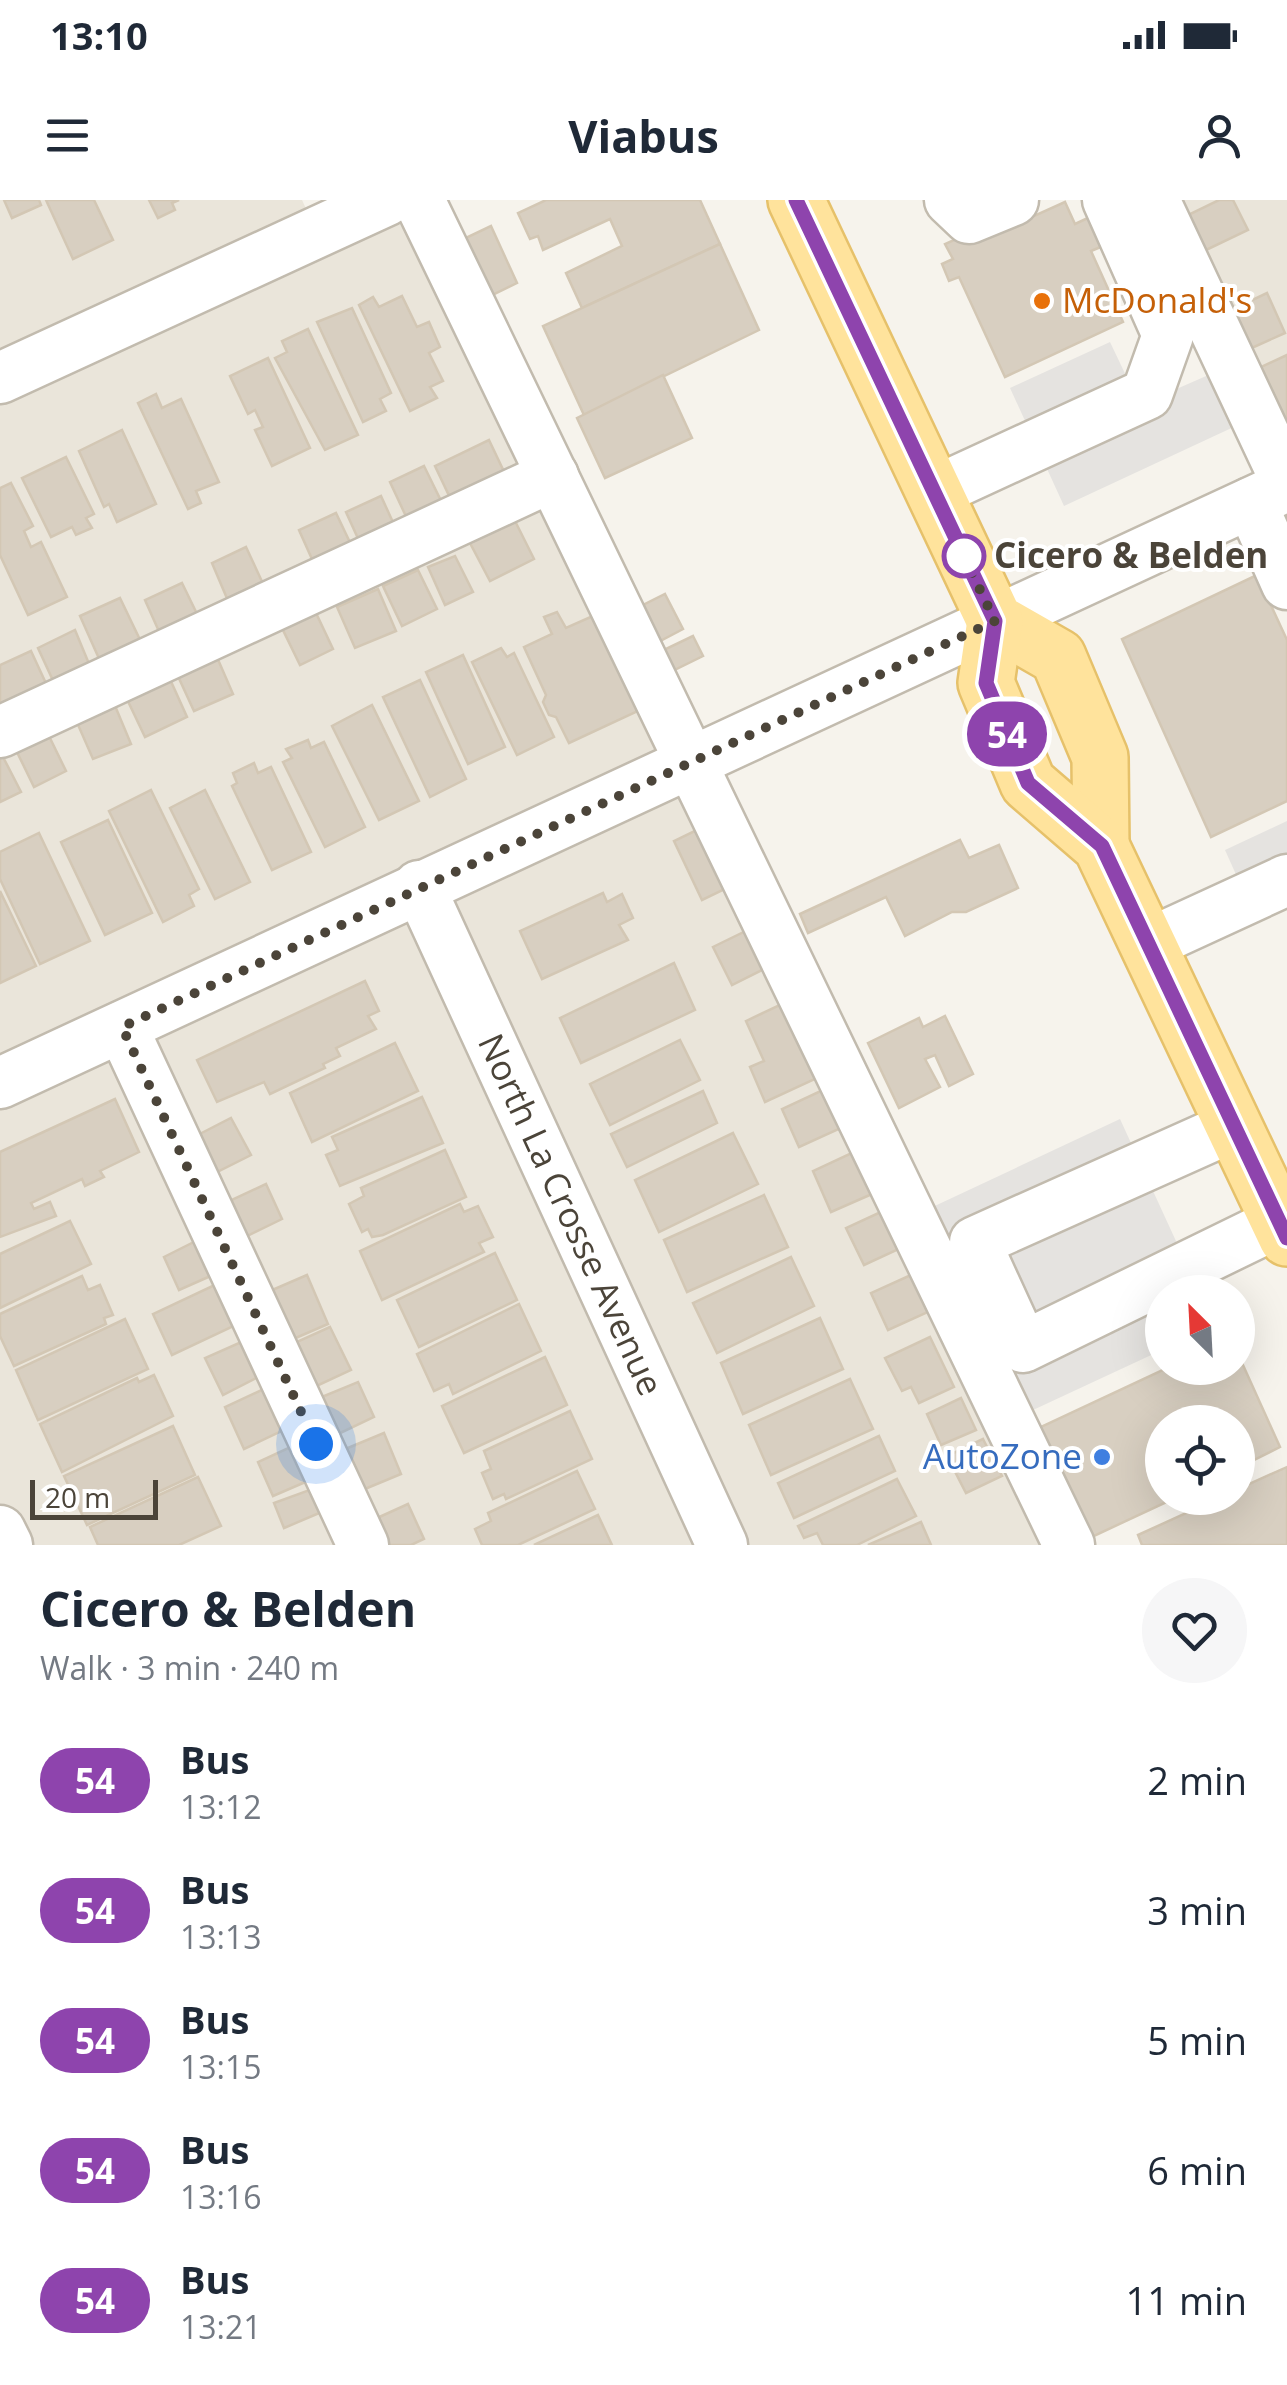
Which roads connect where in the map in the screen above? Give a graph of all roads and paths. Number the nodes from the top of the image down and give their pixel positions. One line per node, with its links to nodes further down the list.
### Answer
1 (388, 200): 10 (street)
2 (419, 200): 11 (street)
3 (950, 200): 4 (street)
4 (1013, 200)
5 (1086, 200): 9 (street)
6 (1108, 200): 9 (street)
7 (1154, 200): 12 (street)
8 (805, 203): 13 (main road)
9 (1168, 335): 13 (street)
10 (0, 378)
11 (552, 476): 16 (street); 17 (street)
12 (1275, 491): 14 (street); 15 (street)
13 (934, 492): 15 (main road)
14 (1287, 584)
15 (995, 621): 17 (street); 18 (main road); 18 (main road)
16 (0, 732)
17 (690, 762): 20 (street); 30 (street)
18 (1102, 846): 21 (main road)
19 (1287, 880): 21 (street)
20 (419, 886): 22 (street); 29 (street, North La Crosse Avenue)
21 (1148, 944): 24 (main road)
22 (122, 1027): 23 (street); 28 (street)
23 (0, 1084)
24 (1234, 1126): 25 (main road); 25 (street)
25 (1284, 1226)
26 (0, 1531): 27 (street)
27 (6, 1545)
28 (362, 1545)
29 (722, 1545)
30 (1069, 1545)

